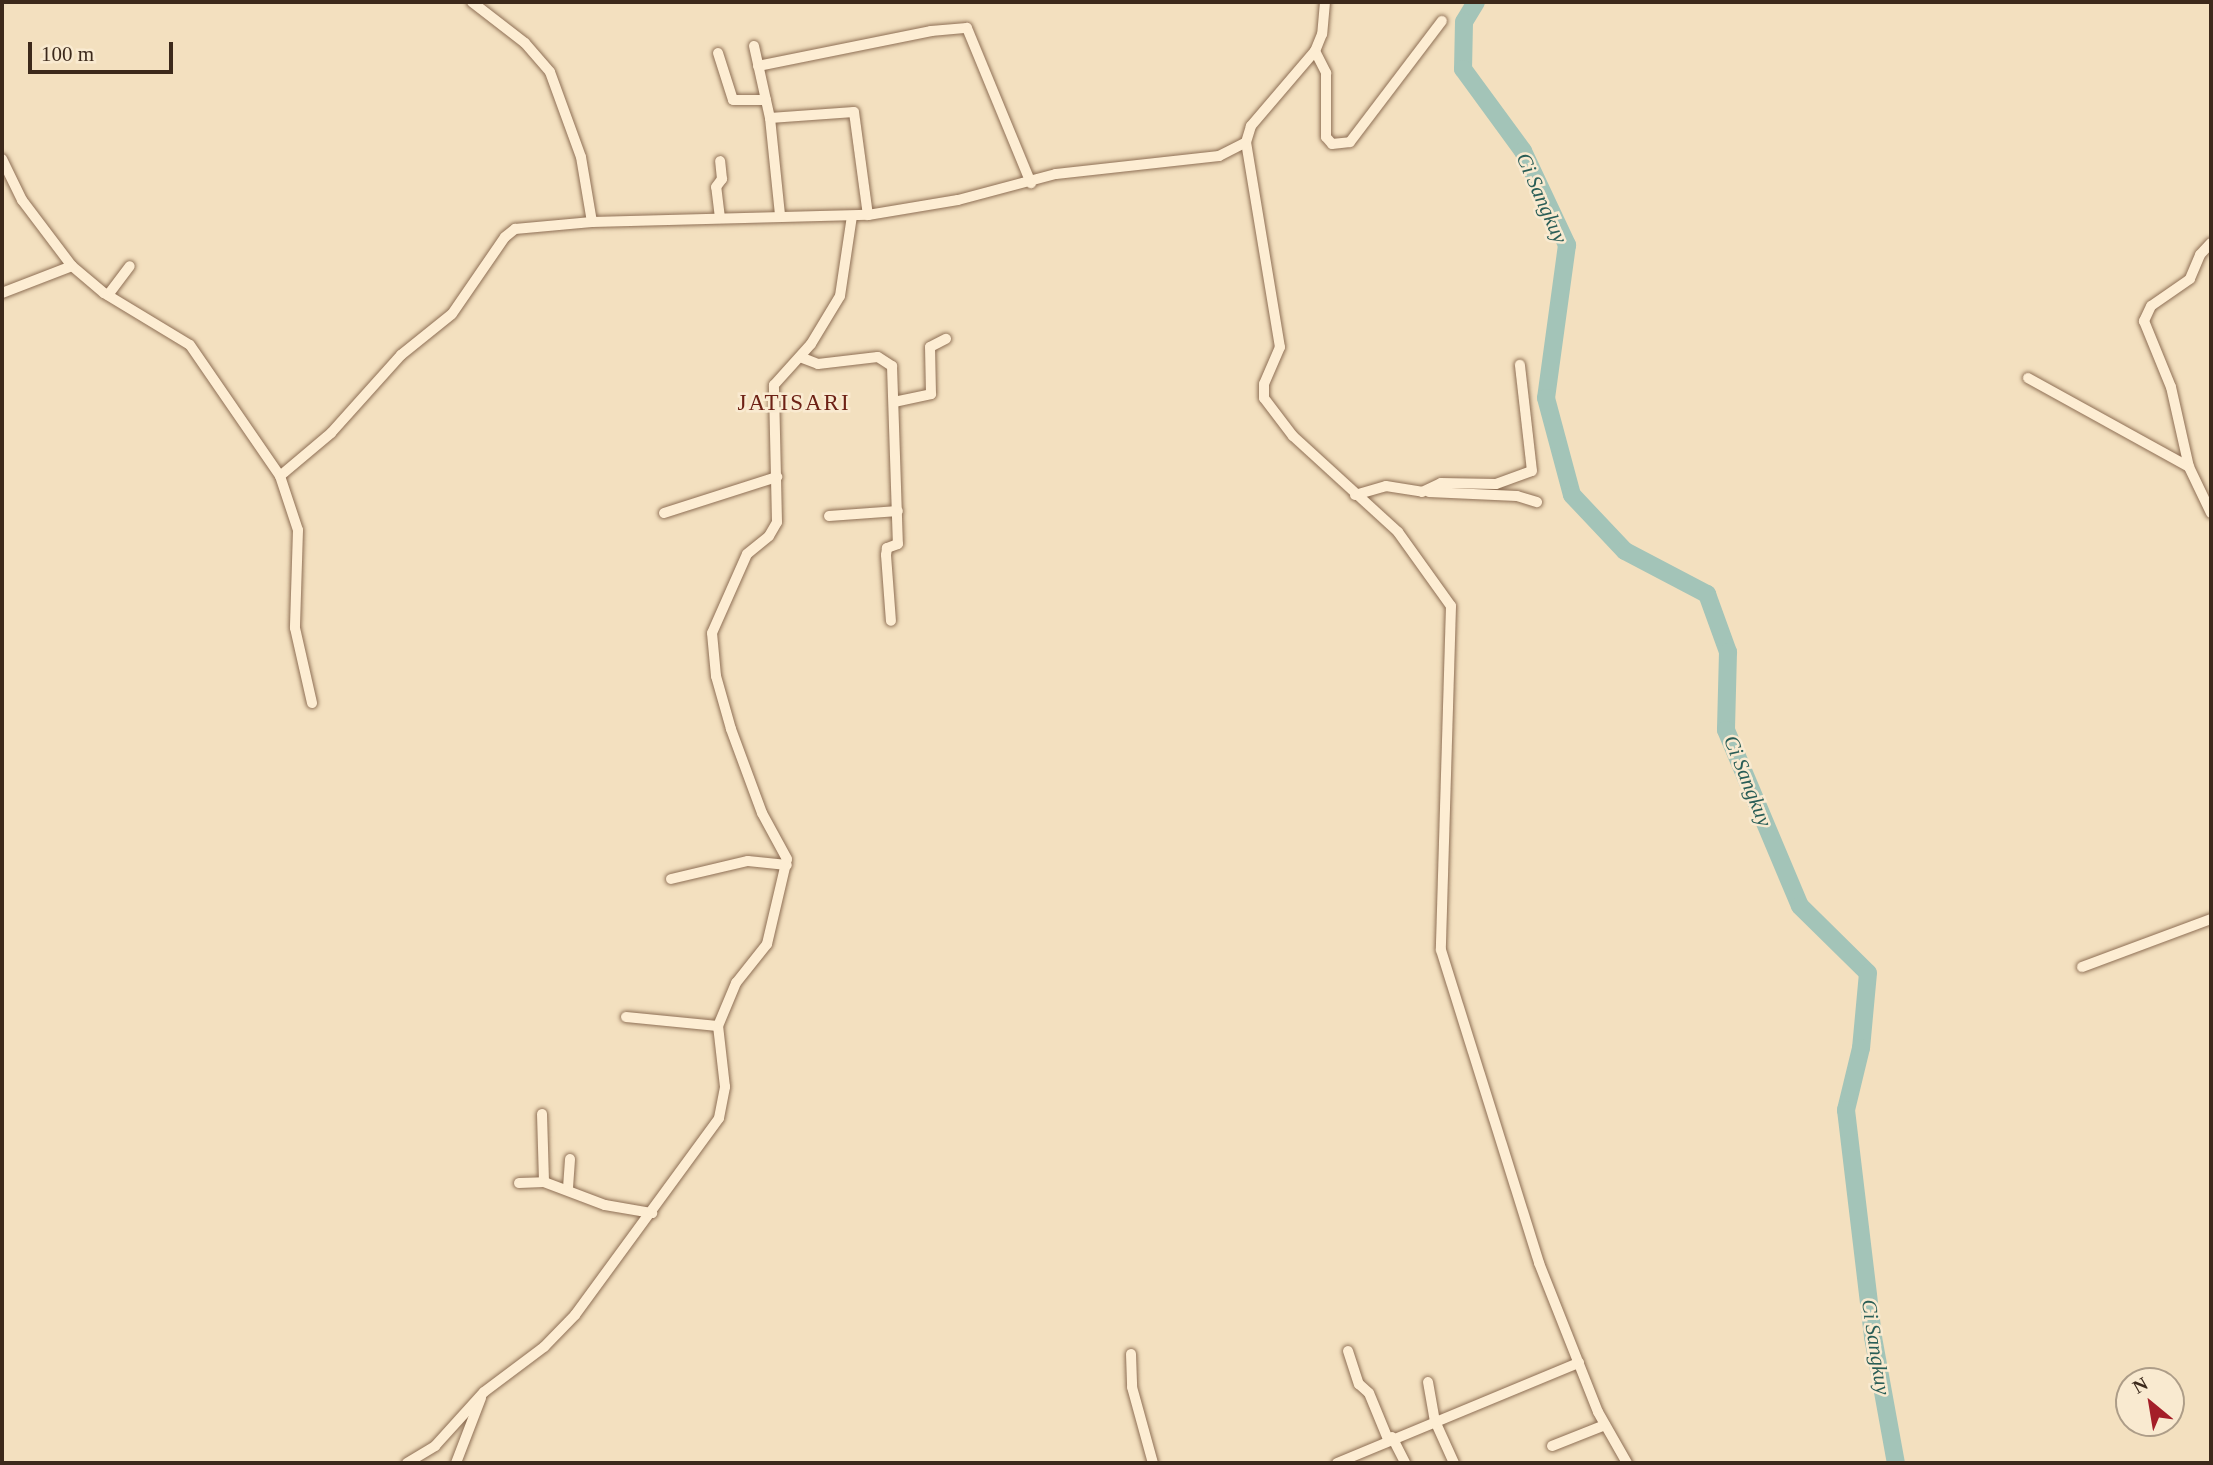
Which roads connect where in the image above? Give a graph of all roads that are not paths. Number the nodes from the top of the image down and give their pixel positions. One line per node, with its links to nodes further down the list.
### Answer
1 (472, 2): 18 (street)
2 (1325, 2): 5 (street)
3 (1442, 21): 5 (street)
4 (754, 46): 7 (street)
5 (1315, 51): 10 (street)
6 (718, 53): 8 (street)
7 (758, 66): 8 (street); 13 (street)
8 (766, 100): 9 (street)
9 (770, 118): 14 (street); 15 (street)
10 (1246, 142): 13 (street); 33 (street)
11 (2, 159): 20 (street)
12 (720, 161): 17 (street)
13 (1031, 183): 15 (street)
14 (780, 215): 16 (street); 17 (street)
15 (868, 215): 16 (street)
16 (852, 216): 25 (street)
17 (720, 218): 18 (street)
18 (592, 222): 30 (street)
19 (2211, 243): 29 (street)
20 (72, 266): 22 (street); 23 (street)
21 (130, 266): 23 (street)
22 (2, 293)
23 (107, 295): 30 (street)
24 (946, 339): 28 (street)
25 (800, 357): 28 (street); 31 (street)
26 (1520, 365): 32 (street)
27 (2028, 378): 29 (street)
28 (894, 402): 35 (street)
29 (2189, 467): 37 (street)
30 (280, 476): 40 (street)
31 (777, 477): 36 (street); 41 (street)
32 (1429, 492): 33 (street); 34 (street)
33 (1355, 495): 55 (street)
34 (1537, 502)
35 (898, 511): 38 (street); 39 (street)
36 (664, 513)
37 (2211, 513)
38 (829, 516)
39 (891, 621)
40 (312, 703)
41 (787, 865): 42 (street); 46 (street)
42 (671, 879)
43 (2211, 919): 44 (street)
44 (2082, 967)
45 (626, 1017): 46 (street)
46 (718, 1026): 52 (street)
47 (542, 1114): 50 (street)
48 (570, 1159): 51 (street)
49 (519, 1182): 50 (street)
50 (544, 1182): 51 (street)
51 (568, 1188): 52 (street)
52 (652, 1213): 57 (street)
53 (1348, 1351): 60 (street)
54 (1131, 1354): 64 (street)
55 (1578, 1363): 58 (street); 59 (street)
56 (1428, 1382): 58 (street)
57 (484, 1392): 62 (street); 63 (street)
58 (1435, 1421): 60 (street); 67 (street)
59 (1605, 1425): 61 (street); 68 (street)
60 (1390, 1438): 65 (street); 66 (street)
61 (1552, 1446)
62 (407, 1463)
63 (456, 1463)
64 (1153, 1463)
65 (1337, 1463)
66 (1405, 1463)
67 (1454, 1463)
68 (1627, 1463)

